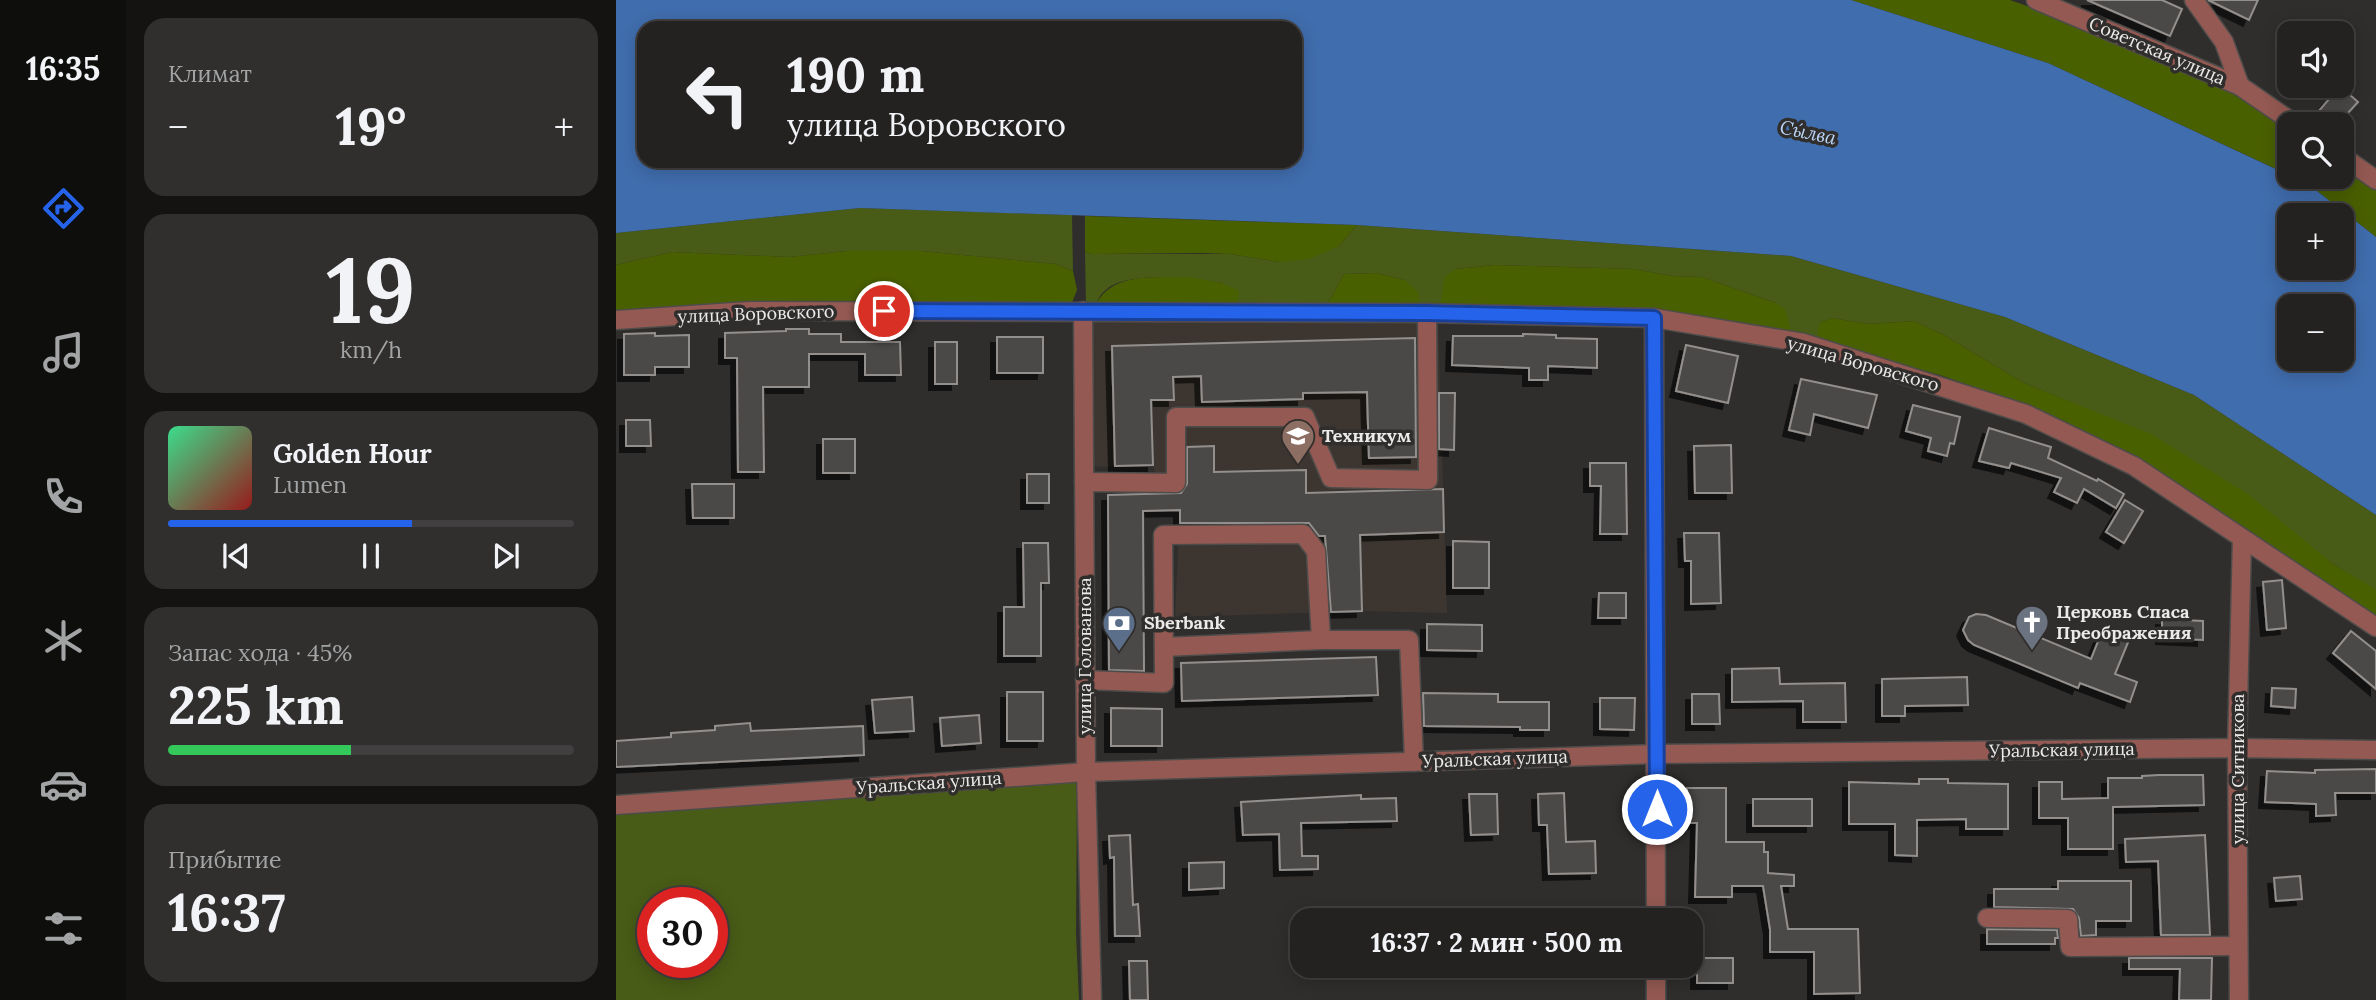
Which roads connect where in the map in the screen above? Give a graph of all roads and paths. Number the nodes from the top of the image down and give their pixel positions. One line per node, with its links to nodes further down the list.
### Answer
1 (2036, 0): 3 (street, Советская улица)
2 (2194, 0): 3 (street)
3 (2241, 86): 4 (street)
4 (2278, 112)
5 (2354, 164): 6 (street)
6 (2376, 180)
7 (1083, 311): 8 (street, улица Воровского); 10 (street, улица Воровского); 11 (street, улица Голованова)
8 (1427, 313): 9 (street, улица Воровского); 11 (street)
9 (1654, 318): 12 (street, улица Воровского); 19 (street)
10 (616, 320)
11 (1084, 482): 16 (street, улица Голованова)
12 (2242, 538): 13 (street, улица Воровского); 17 (street, улица Ситникова)
13 (2376, 627)
14 (1321, 640): 15 (street); 15 (street); 20 (street)
15 (1164, 647): 16 (street)
16 (1085, 680): 21 (street, улица Голованова)
17 (2237, 748): 18 (street, Уральская улица); 19 (street, Уральская улица); 25 (street, улица Ситникова)
18 (2376, 750)
19 (1657, 754): 20 (street, Уральская улица); 23 (street)
20 (1414, 762): 21 (street, Уральская улица)
21 (1086, 772): 22 (street, Уральская улица); 27 (street, улица Голованова)
22 (616, 805)
23 (1656, 908)
24 (1987, 918): 25 (street)
25 (2238, 946): 29 (street, улица Ситникова)
26 (1656, 978): 28 (street)
27 (1092, 1000)
28 (1656, 1000)
29 (2239, 1000)

